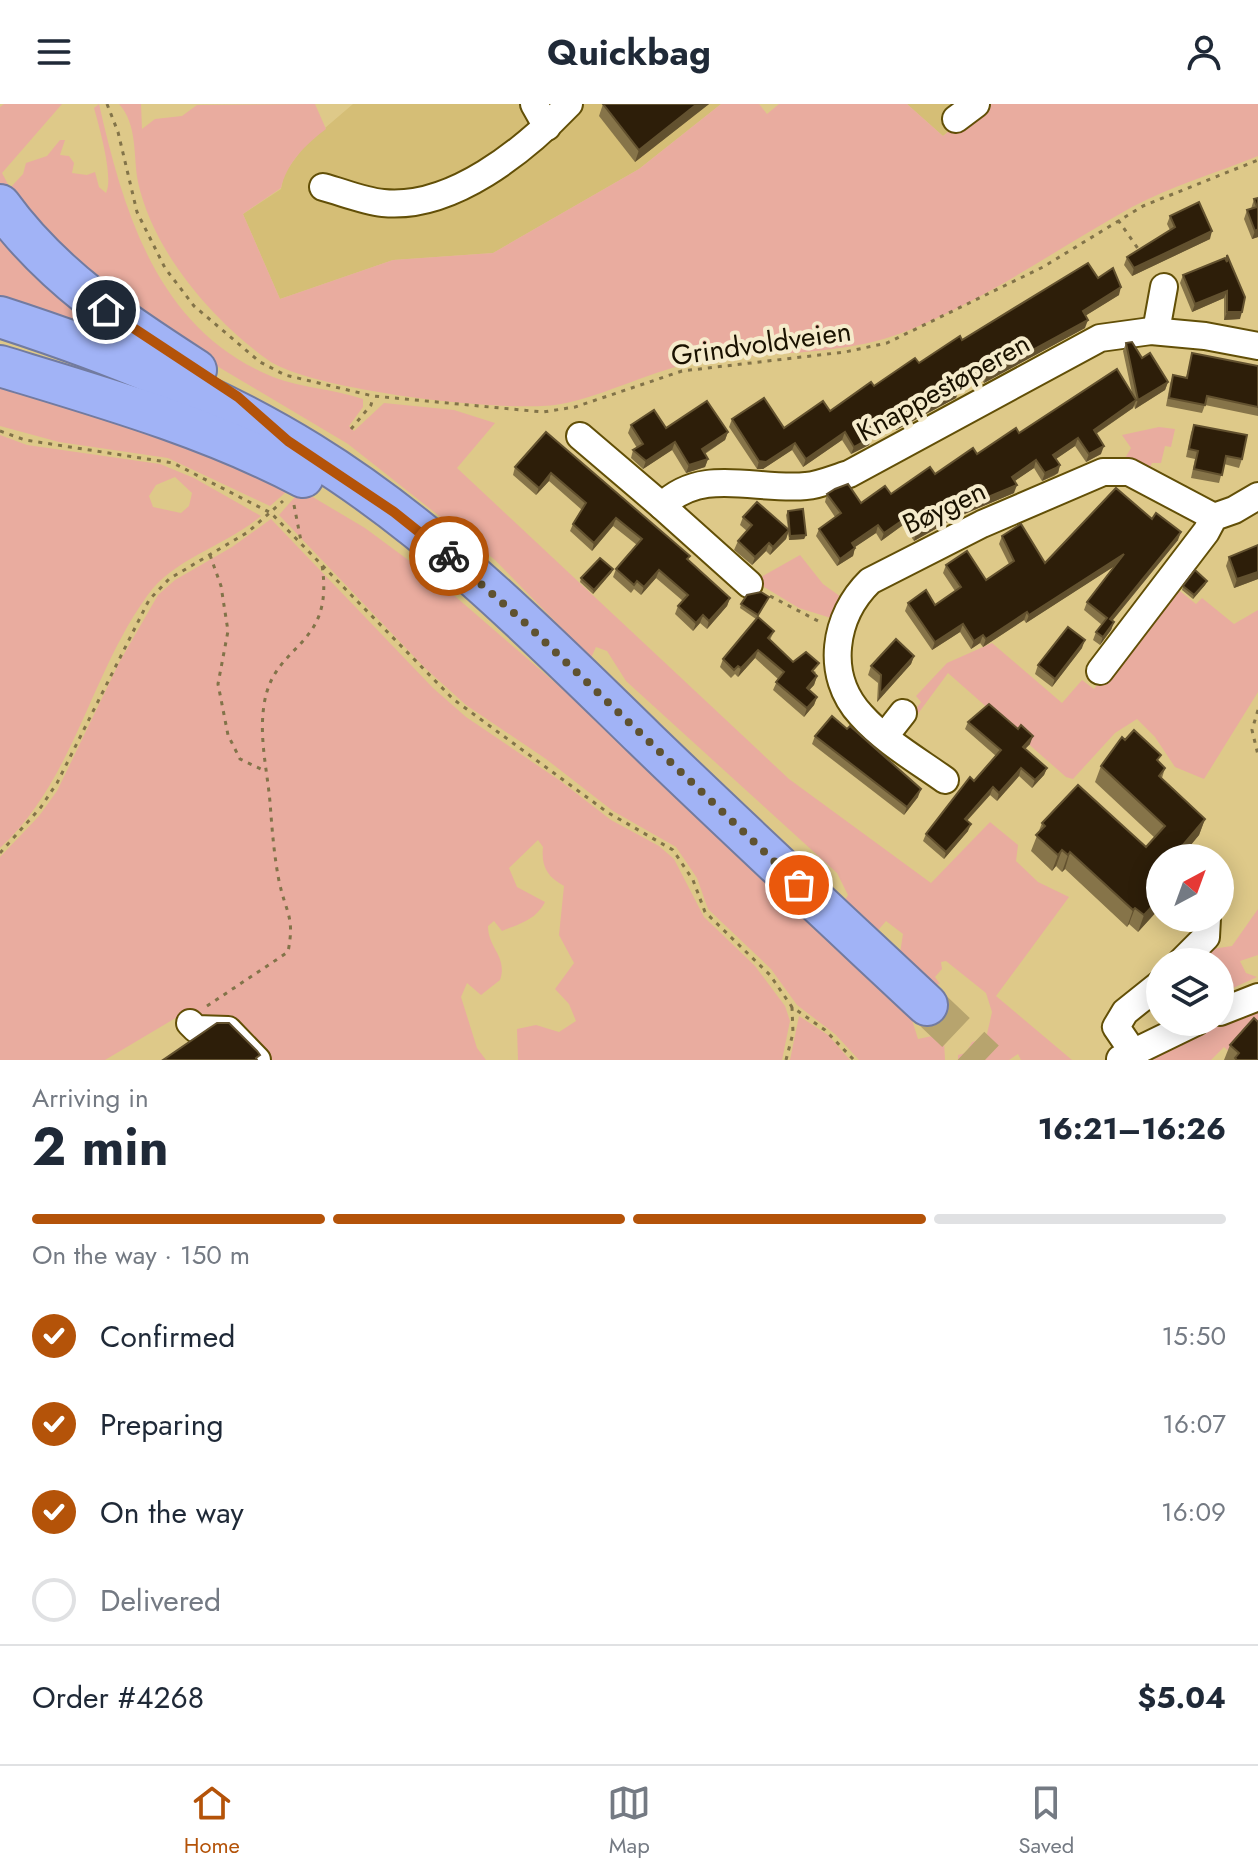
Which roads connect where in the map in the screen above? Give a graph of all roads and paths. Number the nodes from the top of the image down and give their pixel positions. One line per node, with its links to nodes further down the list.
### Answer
1 (107, 104): 14 (path, Grindvoldveien)
2 (534, 104): 4 (street)
3 (569, 104): 4 (street)
4 (547, 127): 6 (street)
5 (1258, 160): 8 (path, Grindvoldveien)
6 (323, 187)
7 (0, 205): 18 (highway)
8 (1118, 220): 9 (path); 14 (path, Grindvoldveien)
9 (1164, 287): 11 (street)
10 (0, 317): 18 (highway)
11 (1156, 331): 12 (street, Knappestøperen); 21 (street, Knappestøperen)
12 (1258, 346)
13 (0, 366): 27 (highway)
14 (373, 396): 15 (path)
15 (351, 429)
16 (0, 431): 22 (path)
17 (580, 436): 21 (street)
18 (288, 441): 27 (highway)
19 (1258, 496): 23 (street)
20 (294, 501): 24 (path)
21 (662, 506): 28 (street)
22 (271, 513): 24 (path); 25 (path)
23 (1214, 517): 29 (street, Bøygen); 30 (street)
24 (302, 544): 26 (path)
25 (210, 555): 35 (path); 37 (path)
26 (322, 565): 35 (path); 44 (path)
27 (469, 573): 42 (highway)
28 (749, 584): 29 (path)
29 (839, 628): 33 (street, Bøygen)
30 (1100, 671)
31 (1258, 710): 34 (path)
32 (903, 713): 33 (street)
33 (885, 736): 36 (street, Bøygen)
34 (1258, 755)
35 (264, 771): 45 (path)
36 (945, 780)
37 (0, 853)
38 (1206, 932): 39 (street)
39 (1195, 948)
40 (1146, 995): 47 (street)
41 (1258, 997): 43 (street)
42 (927, 1005)
43 (1234, 1006)
44 (792, 1007): 49 (path); 50 (path)
45 (190, 1023): 48 (street)
46 (1167, 1036): 47 (street)
47 (1126, 1056)
48 (257, 1060)
49 (786, 1060)
50 (854, 1060)

